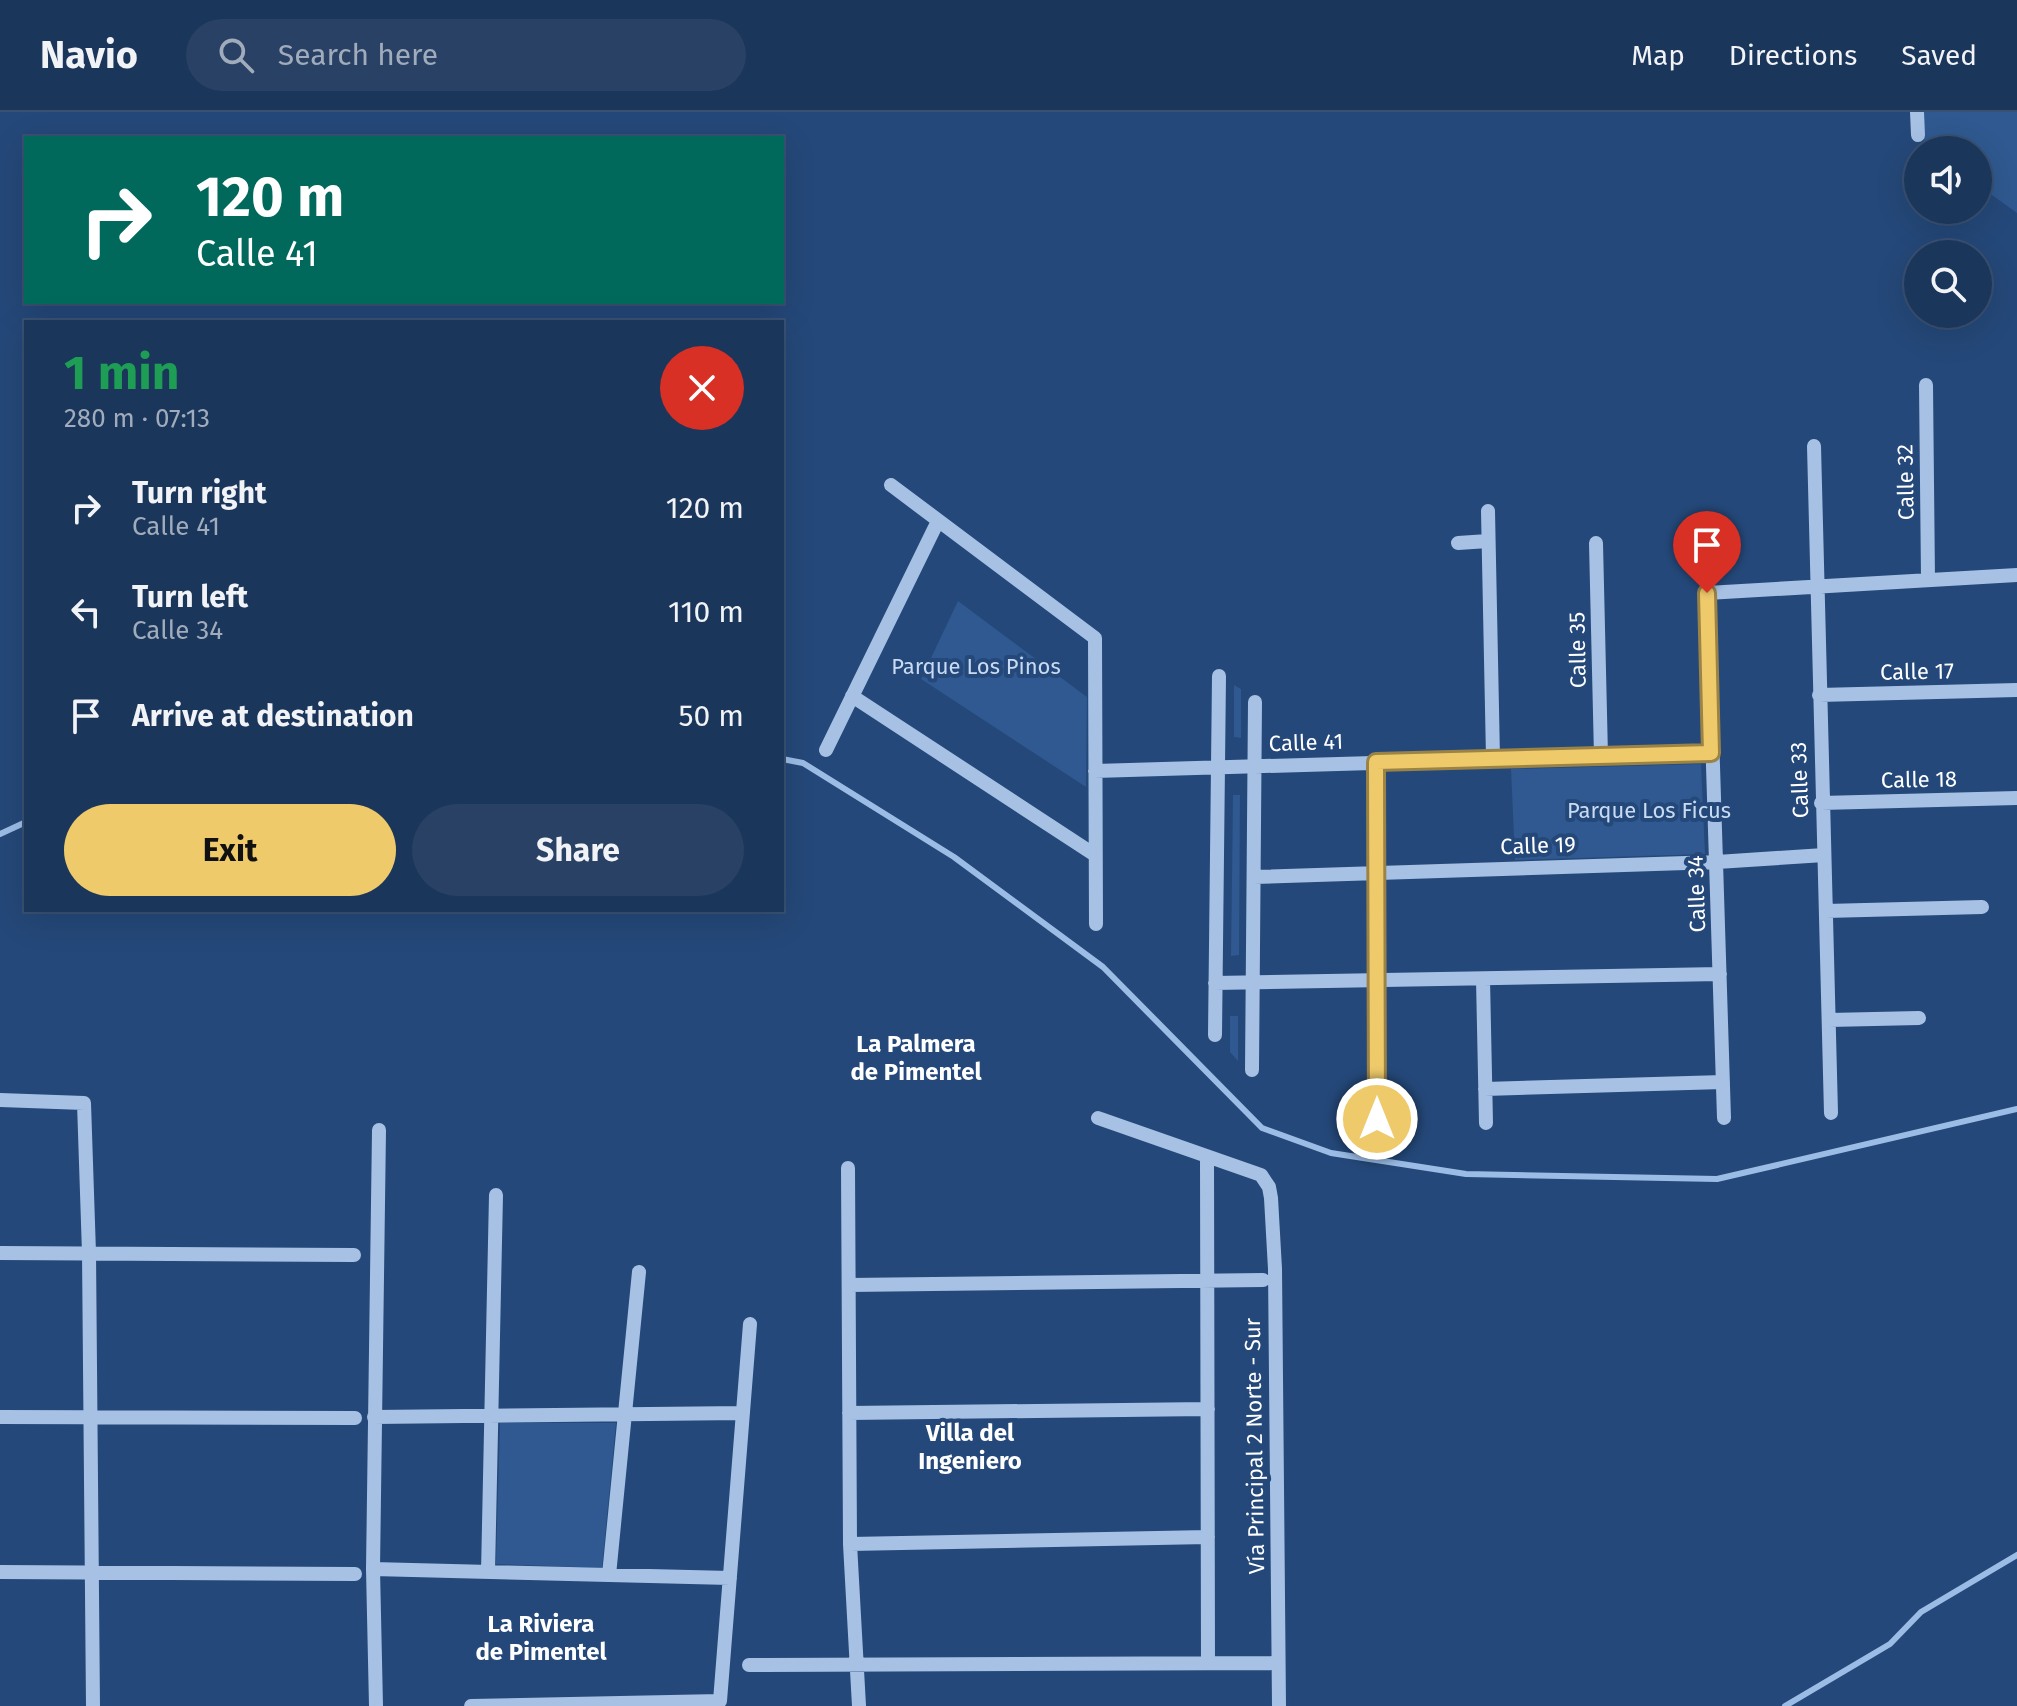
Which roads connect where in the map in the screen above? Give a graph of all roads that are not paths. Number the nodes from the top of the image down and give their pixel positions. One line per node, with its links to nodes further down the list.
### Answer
1 (1917, 112): 2 (street)
2 (1918, 135)
3 (1926, 385): 13 (street, Calle 32)
4 (1814, 446): 14 (street, Calle 33)
5 (891, 485): 7 (street)
6 (1488, 511): 8 (street)
7 (938, 521): 19 (street); 28 (street)
8 (1488, 541): 9 (street); 24 (street)
9 (1458, 543)
10 (1596, 543): 23 (street, Calle 35)
11 (1707, 574): 15 (street, Calle 34)
12 (2017, 575): 13 (street)
13 (1928, 579): 14 (street)
14 (1818, 587): 15 (street); 18 (street, Calle 33)
15 (1707, 593): 22 (street, Calle 34)
16 (1219, 676): 27 (street)
17 (2017, 690): 18 (street, Calle 17)
18 (1819, 695): 30 (street, Calle 33)
19 (852, 696): 21 (street); 31 (street)
20 (1255, 702): 26 (street)
21 (826, 750)
22 (1711, 753): 23 (street, Calle 41); 33 (street, Calle 34)
23 (1601, 756): 24 (street, Calle 41)
24 (1493, 758): 25 (street, Calle 41)
25 (1376, 762): 26 (street, Calle 41); 34 (street)
26 (1255, 766): 27 (street, Calle 41); 35 (street)
27 (1218, 767): 28 (street, Calle 41); 42 (street)
28 (1095, 771): 31 (street)
29 (2017, 798): 30 (street, Calle 18)
30 (1821, 803): 32 (street, Calle 33)
31 (1095, 855): 38 (street)
32 (1824, 855): 33 (street, Calle 19); 37 (street, Calle 33)
33 (1717, 862): 34 (street, Calle 19); 39 (street, Calle 34)
34 (1377, 873): 35 (street, Calle 19); 41 (street)
35 (1254, 877): 43 (street)
36 (1982, 907): 37 (street)
37 (1826, 911): 45 (street, Calle 33)
38 (1096, 924)
39 (1720, 974): 40 (street); 48 (street, Calle 34)
40 (1483, 979): 41 (street); 49 (street)
41 (1377, 980): 43 (street); 54 (street)
42 (1215, 983): 43 (street); 46 (street)
43 (1253, 984): 47 (street)
44 (1919, 1018): 45 (street)
45 (1829, 1020): 51 (street, Calle 33)
46 (1215, 1035)
47 (1252, 1070)
48 (1723, 1082): 49 (street); 53 (street, Calle 34)
49 (1485, 1089): 55 (street)
50 (0, 1100): 61 (street)
51 (1831, 1113)
52 (1098, 1118): 57 (street)
53 (1724, 1118)
54 (1377, 1119)
55 (1486, 1123)
56 (379, 1130): 75 (street)
57 (1207, 1157): 64 (street, Vía Principal 2 Norte - Sur); 94 (street, Vía Principal 2 Norte - Sur)
58 (848, 1168): 66 (street)
59 (496, 1195): 72 (street)
60 (0, 1253): 61 (street)
61 (89, 1253): 62 (street); 73 (street)
62 (354, 1255)
63 (639, 1272): 71 (street)
64 (1207, 1280): 65 (street); 66 (street); 68 (street, Vía Principal 2 Norte - Sur)
65 (1263, 1280)
66 (849, 1285): 70 (street)
67 (750, 1324): 69 (street)
68 (1208, 1409): 70 (street); 77 (street, Vía Principal 2 Norte - Sur)
69 (743, 1413): 71 (street); 85 (street)
70 (849, 1413): 78 (street)
71 (625, 1414): 72 (street); 84 (street)
72 (490, 1415): 75 (street); 82 (street)
73 (91, 1416): 74 (street); 76 (street); 81 (street)
74 (0, 1417)
75 (374, 1417): 79 (street)
76 (355, 1418)
77 (1208, 1537): 78 (street); 86 (street, Vía Principal 2 Norte - Sur)
78 (850, 1544): 89 (street)
79 (373, 1569): 82 (street); 91 (street)
80 (0, 1572): 81 (street)
81 (92, 1572): 83 (street); 90 (street)
82 (488, 1572): 84 (street)
83 (355, 1574)
84 (609, 1575): 85 (street)
85 (730, 1578): 92 (street)
86 (1208, 1663): 87 (street); 89 (street)
87 (1272, 1663)
88 (749, 1665): 89 (street)
89 (856, 1665): 93 (street)
90 (93, 1706)
91 (376, 1706)
92 (471, 1706)
93 (859, 1706)
94 (1279, 1706)

